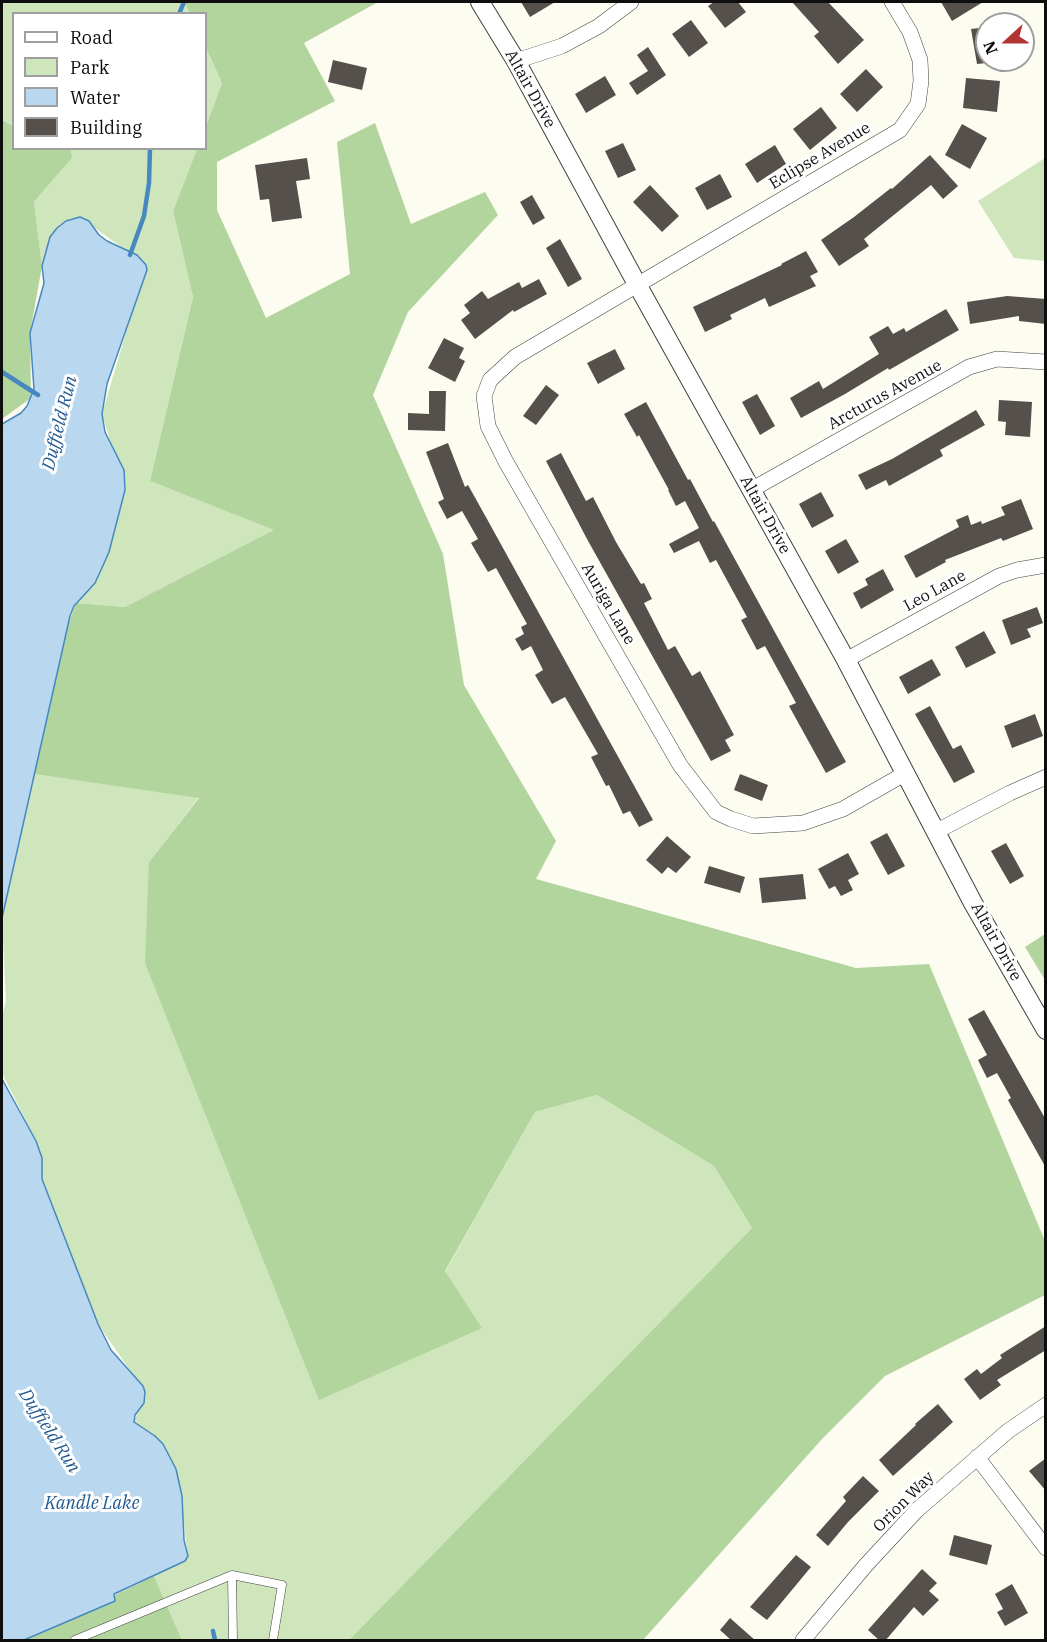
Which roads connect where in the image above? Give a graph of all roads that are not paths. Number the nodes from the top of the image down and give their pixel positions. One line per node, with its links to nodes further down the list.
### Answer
1 (480, 2): 4 (street, Altair Drive)
2 (631, 2): 4 (street)
3 (892, 2): 5 (street, Eclipse Avenue)
4 (516, 61): 5 (street, Altair Drive)
5 (638, 286): 7 (street, Altair Drive); 10 (street, Auriga Lane)
6 (1046, 362): 7 (street, Arcturus Avenue)
7 (751, 490): 9 (street, Altair Drive)
8 (1046, 565): 9 (street, Leo Lane)
9 (846, 660): 10 (street, Altair Drive)
10 (906, 773): 12 (street, Altair Drive)
11 (1046, 777): 12 (street)
12 (937, 831): 13 (street, Altair Drive)
13 (1046, 1030)
14 (1046, 1405): 15 (street, Orion Way)
15 (977, 1457): 16 (street); 21 (street, Orion Way)
16 (1046, 1548)
17 (232, 1575): 18 (lane); 19 (lane); 20 (lane)
18 (75, 1641)
19 (233, 1641)
20 (273, 1641)
21 (803, 1641)

